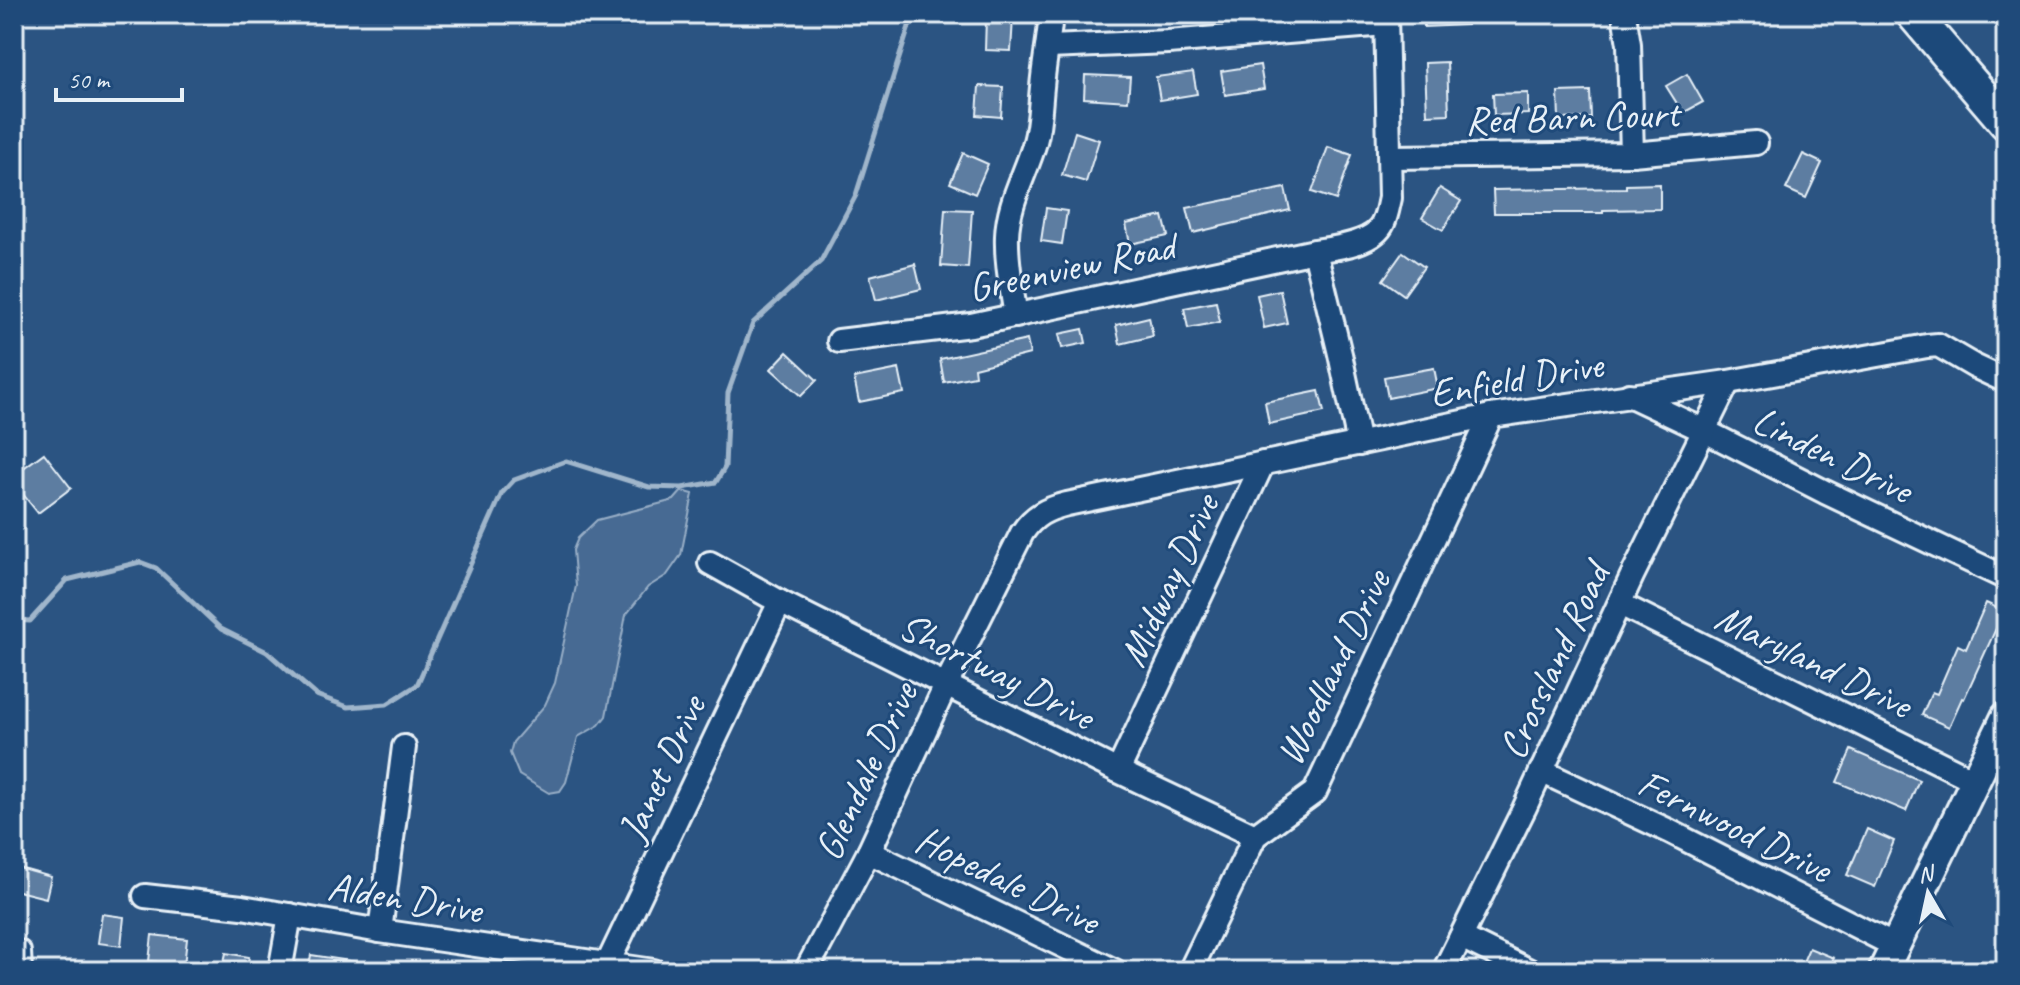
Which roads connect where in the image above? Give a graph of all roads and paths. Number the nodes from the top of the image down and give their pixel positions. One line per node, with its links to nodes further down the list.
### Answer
1 (1051, 14): 5 (street)
2 (1624, 14): 8 (street)
3 (1913, 14): 6 (highway)
4 (1386, 19): 5 (street); 9 (street, Greenview Road)
5 (1049, 47): 11 (street)
6 (2006, 123)
7 (1756, 143): 8 (street, Red Barn Court)
8 (1632, 154): 9 (street, Red Barn Court)
9 (1390, 157): 10 (street, Greenview Road)
10 (1315, 251): 11 (street, Greenview Road); 18 (street)
11 (1016, 316): 12 (street, Greenview Road)
12 (839, 341)
13 (2006, 381): 14 (street, Enfield Drive)
14 (1728, 382): 15 (street, Enfield Drive); 17 (street, Crossland Road)
15 (1629, 395): 16 (street, Enfield Drive); 17 (street, Linden Drive)
16 (1491, 416): 18 (street, Enfield Drive); 31 (street, Woodland Drive)
17 (1705, 431): 22 (street, Linden Drive); 24 (street, Crossland Road)
18 (1359, 444): 19 (street, Enfield Drive)
19 (1263, 463): 20 (street, Enfield Drive); 28 (street, Midway Drive)
20 (1034, 518): 25 (street, Glendale Drive)
21 (710, 563): 23 (street, Shortway Drive)
22 (2006, 578)
23 (780, 602): 25 (street, Shortway Drive); 38 (street, Janet Drive)
24 (1620, 604): 29 (street, Crossland Road); 30 (street, Maryland Drive)
25 (946, 685): 28 (street, Shortway Drive); 32 (street, Glendale Drive)
26 (2006, 717): 30 (main road)
27 (404, 747): 35 (street)
28 (1118, 771): 31 (street, Shortway Drive)
29 (1541, 771): 36 (street, Crossland Road); 37 (street, Fernwood Drive)
30 (1976, 781): 37 (main road)
31 (1255, 836): 43 (street, Woodland Drive)
32 (869, 852): 41 (street, Glendale Drive); 42 (street, Hopedale Drive)
33 (145, 896): 34 (street, Alden Drive)
34 (290, 915): 35 (street, Alden Drive); 39 (street)
35 (380, 931): 38 (street, Alden Drive)
36 (1461, 937): 44 (street, Crossland Road); 45 (street)
37 (1889, 959)
38 (607, 965): 40 (street, Alden Drive)
39 (280, 971)
40 (654, 971)
41 (806, 971)
42 (1115, 971)
43 (1190, 971)
44 (1444, 971)
45 (1530, 971)

